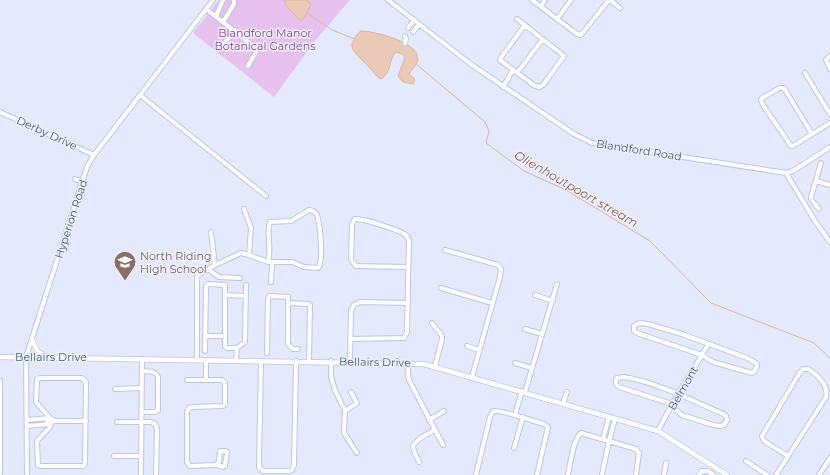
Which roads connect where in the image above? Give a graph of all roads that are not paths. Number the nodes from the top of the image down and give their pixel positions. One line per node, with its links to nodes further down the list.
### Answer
1 (213, 0): 11 (street, Hyperion Road)
2 (224, 0): 12 (street)
3 (234, 0): 16 (street)
4 (388, 0): 13 (street, Blandford Road)
5 (532, 0): 9 (street)
6 (546, 0): 9 (street)
7 (571, 0): 15 (street)
8 (610, 0): 10 (street); 15 (street)
9 (541, 6): 15 (street)
10 (620, 8)
11 (206, 9): 12 (street); 32 (street, Hyperion Road)
12 (216, 16): 16 (street)
13 (413, 19): 17 (street, Blandford Road); 19 (street)
14 (517, 19): 18 (street)
15 (557, 19)
16 (223, 22): 20 (street)
17 (419, 24): 21 (street); 31 (street, Blandford Road)
18 (525, 25): 23 (street); 29 (street)
19 (408, 28)
20 (234, 30): 25 (street); 27 (street)
21 (413, 32)
22 (405, 36): 24 (street)
23 (543, 39): 29 (street); 29 (street)
24 (406, 43)
25 (222, 47)
26 (830, 56): 28 (street)
27 (248, 66)
28 (830, 69)
29 (515, 71): 31 (street)
30 (804, 73): 34 (street)
31 (503, 87): 40 (street, Blandford Road)
32 (140, 95): 38 (street, Hyperion Road); 45 (street)
33 (0, 112): 38 (street, Derby Drive)
34 (830, 114)
35 (830, 123): 36 (street)
36 (812, 134): 36 (street)
37 (830, 148): 40 (street)
38 (94, 155): 43 (street, Hyperion Road)
39 (821, 163): 42 (street)
40 (786, 173): 49 (street)
41 (75, 179): 43 (street)
42 (816, 181): 44 (street); 47 (street)
43 (83, 182): 74 (street, Hyperion Road)
44 (830, 185)
45 (266, 196)
46 (244, 208): 51 (street)
47 (819, 209)
48 (211, 232): 53 (street)
49 (830, 242)
50 (445, 250): 66 (street)
51 (249, 254): 52 (street); 53 (street)
52 (270, 262): 52 (street); 57 (street)
53 (215, 265): 55 (street)
54 (408, 267): 54 (street); 65 (street)
55 (208, 269): 56 (street); 87 (street)
56 (240, 278)
57 (271, 282)
58 (246, 284): 62 (street)
59 (557, 284): 64 (street)
60 (441, 288): 66 (street)
61 (225, 296): 62 (street); 71 (street); 72 (street)
62 (246, 296): 77 (street)
63 (535, 296): 64 (street)
64 (553, 301): 70 (street)
65 (408, 303): 73 (street); 73 (street)
66 (492, 303): 79 (street)
67 (288, 304): 78 (street); 81 (street); 92 (street)
68 (432, 323): 97 (street)
69 (525, 329): 70 (street)
70 (542, 334): 98 (street)
71 (205, 336): 72 (street); 80 (street)
72 (225, 336): 77 (street)
73 (350, 339): 94 (street)
74 (32, 340): 84 (street, Hyperion Road); 85 (street)
75 (708, 345): 82 (street, Belmont); 82 (street); 82 (street)
76 (467, 346): 79 (street)
77 (236, 348): 89 (street)
78 (298, 349)
79 (479, 350): 100 (street)
80 (205, 352)
81 (267, 353)
82 (702, 355): 109 (street, Belmont)
83 (0, 357): 84 (street, Bellairs Drive)
84 (26, 357): 85 (street, Bellairs Drive); 119 (street, Hyperion Road)
85 (48, 357): 86 (street, Bellairs Drive)
86 (142, 359): 87 (street, Bellairs Drive); 99 (street)
87 (197, 360): 88 (street, Bellairs Drive)
88 (206, 360): 89 (street, Bellairs Drive); 102 (street)
89 (236, 360): 90 (street, Bellairs Drive)
90 (261, 361): 91 (street, Bellairs Drive); 91 (street)
91 (296, 361): 92 (street, Bellairs Drive)
92 (309, 361): 93 (street, Bellairs Drive)
93 (331, 361): 94 (street, Bellairs Drive); 112 (street)
94 (350, 362): 95 (street, Bellairs Drive)
95 (407, 363): 97 (street, Bellairs Drive); 120 (street)
96 (515, 363): 98 (street)
97 (435, 366): 100 (street, Bellairs Drive)
98 (532, 368): 107 (street)
99 (142, 372): 104 (street); 114 (street)
100 (472, 377): 107 (street, Bellairs Drive)
101 (187, 380): 102 (street)
102 (206, 380): 140 (street)
103 (0, 381): 141 (street)
104 (142, 388): 105 (street); 114 (street)
105 (115, 389)
106 (351, 392): 112 (street)
107 (523, 392): 110 (street, Bellairs Drive); 115 (street)
108 (567, 392): 110 (street)
109 (678, 394): 111 (street, Belmont); 111 (street); 111 (street)
110 (563, 403): 116 (street, Bellairs Drive)
111 (672, 404): 127 (street, Belmont)
112 (346, 411): 132 (street)
113 (444, 411): 120 (street)
114 (142, 412): 124 (street)
115 (515, 415): 117 (street); 145 (street)
116 (609, 417): 118 (street, Bellairs Drive); 128 (street)
117 (523, 418): 131 (street); 146 (street)
118 (615, 419): 127 (street, Bellairs Drive); 129 (street)
119 (27, 420): 122 (street); 125 (street, Hyperion Road)
120 (429, 420): 126 (street)
121 (86, 421): 122 (street); 122 (street); 122 (street)
122 (50, 422): 125 (street)
123 (117, 422): 124 (street)
124 (141, 422): 134 (street); 144 (street)
125 (27, 426): 142 (street, Hyperion Road)
126 (434, 430): 130 (street); 138 (street)
127 (658, 431): 153 (street, Bellairs Drive)
128 (603, 439): 129 (street); 147 (street)
129 (609, 441): 148 (street); 149 (street)
130 (443, 445)
131 (514, 448)
132 (356, 452)
133 (114, 456): 134 (street)
134 (141, 456): 143 (street)
135 (788, 456): 135 (street); 155 (street)
136 (830, 458): 156 (street)
137 (746, 461): 154 (street)
138 (419, 462)
139 (666, 463): 150 (street)
140 (217, 465)
141 (0, 473)
142 (27, 475)
143 (141, 475)
144 (156, 475)
145 (476, 475)
146 (537, 475)
147 (568, 475)
148 (602, 475)
149 (636, 475)
150 (664, 475)
151 (699, 475): 152 (street)
152 (714, 475)
153 (728, 475)
154 (767, 475)
155 (776, 475)
156 (820, 475)

